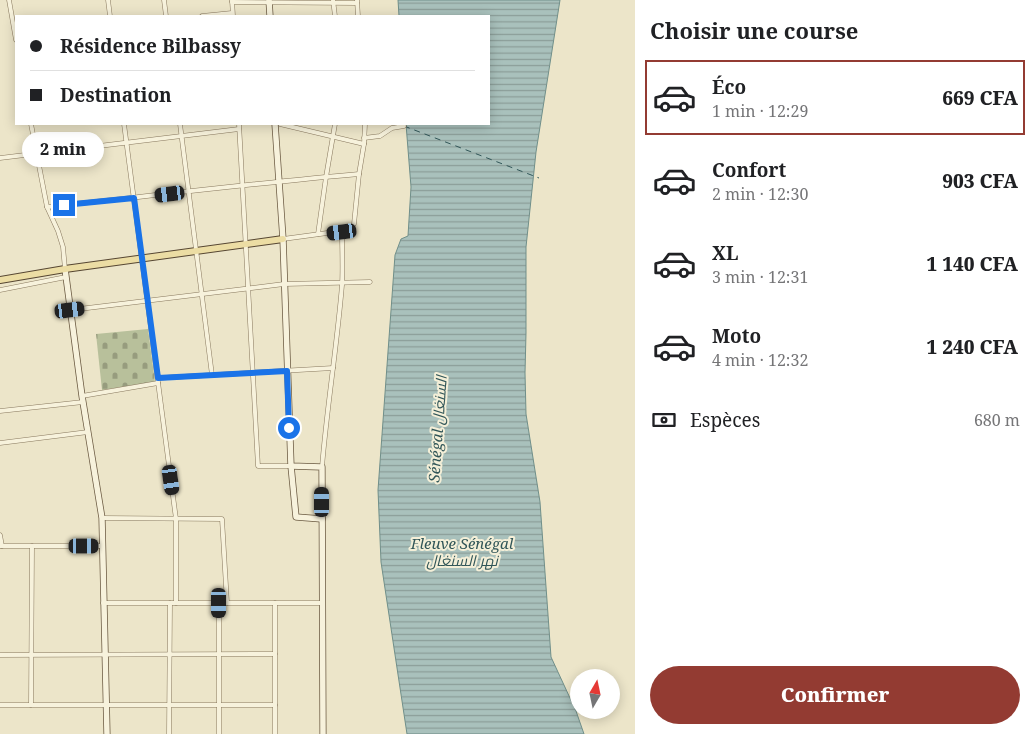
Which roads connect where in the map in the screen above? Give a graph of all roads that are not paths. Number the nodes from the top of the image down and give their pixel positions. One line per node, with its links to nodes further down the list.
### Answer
1 (9, 0): 15 (street)
2 (108, 0): 9 (street)
3 (164, 0): 10 (street)
4 (232, 1): 5 (street); 8 (street)
5 (269, 1): 6 (street); 12 (main road)
6 (333, 1): 7 (street); 13 (street)
7 (357, 1): 14 (street)
8 (232, 14): 11 (street)
9 (110, 15)
10 (166, 15)
11 (217, 15)
12 (270, 15)
13 (335, 15)
14 (358, 15)
15 (15, 33)
16 (31, 125): 31 (street)
17 (124, 125): 29 (street)
18 (180, 125): 26 (street)
19 (239, 125): 25 (street)
20 (276, 125): 35 (main road)
21 (284, 125): 27 (street)
22 (335, 125): 27 (street)
23 (364, 125): 28 (street)
24 (404, 126): 28 (street)
25 (239, 129): 26 (street); 36 (street)
26 (181, 136): 29 (street); 37 (street)
27 (333, 136): 30 (street); 34 (street)
28 (364, 138): 30 (street)
29 (127, 142): 31 (street); 38 (street)
30 (364, 144): 33 (street)
31 (37, 154): 32 (street); 39 (street)
32 (0, 158)
33 (359, 174): 34 (street); 40 (street)
34 (326, 177): 35 (street); 41 (street)
35 (278, 181): 36 (street); 42 (main road)
36 (242, 186): 37 (street); 43 (street)
37 (188, 192): 38 (street); 44 (street)
38 (134, 198): 39 (street); 45 (street)
39 (47, 206): 46 (street)
40 (354, 224)
41 (318, 234): 42 (street); 51 (street)
42 (283, 239): 43 (main road); 50 (main road)
43 (245, 244): 44 (main road); 52 (street)
44 (196, 251): 45 (main road); 54 (street)
45 (142, 258): 46 (main road); 55 (street)
46 (66, 269): 47 (main road); 48 (main road)
47 (66, 277): 53 (street); 56 (main road)
48 (0, 280)
49 (370, 282): 51 (street)
50 (284, 284): 51 (street); 52 (street); 58 (main road)
51 (342, 284): 57 (street)
52 (248, 288): 54 (street); 59 (street)
53 (0, 290)
54 (202, 294): 55 (street); 60 (street)
55 (148, 301): 56 (street); 61 (street)
56 (70, 310): 63 (main road)
57 (333, 368): 58 (street); 68 (street)
58 (287, 371): 59 (street); 67 (main road)
59 (253, 372): 60 (street); 67 (street)
60 (212, 375): 61 (street)
61 (158, 378): 62 (street)
62 (158, 383): 63 (street); 70 (street)
63 (82, 399): 64 (street); 65 (main road)
64 (0, 411)
65 (88, 432): 66 (street); 69 (main road)
66 (0, 443)
67 (291, 466): 68 (main road); 71 (main road)
68 (322, 467): 71 (main road)
69 (102, 518): 70 (street); 75 (main road)
70 (176, 519): 78 (street); 80 (street)
71 (322, 519): 82 (main road)
72 (0, 534): 73 (street)
73 (1, 546): 74 (street)
74 (32, 546): 75 (street); 83 (street)
75 (102, 546): 76 (main road)
76 (103, 603): 77 (street); 84 (main road)
77 (170, 603): 78 (street); 85 (street)
78 (176, 603): 79 (street)
79 (219, 603): 80 (street); 86 (street)
80 (227, 603): 81 (street)
81 (275, 603): 82 (street); 87 (street)
82 (323, 603): 99 (main road)
83 (31, 654): 84 (street); 88 (street); 90 (street)
84 (104, 654): 85 (street); 91 (main road)
85 (170, 654): 86 (street); 92 (street)
86 (219, 654): 87 (street); 93 (street)
87 (275, 654): 94 (street)
88 (0, 655)
89 (0, 705): 90 (street)
90 (31, 705): 91 (street)
91 (106, 705): 92 (street); 95 (main road)
92 (169, 705): 93 (street); 96 (street)
93 (219, 705): 94 (street); 97 (street)
94 (275, 705): 98 (street)
95 (107, 734)
96 (169, 734)
97 (219, 734)
98 (275, 734)
99 (323, 734)

